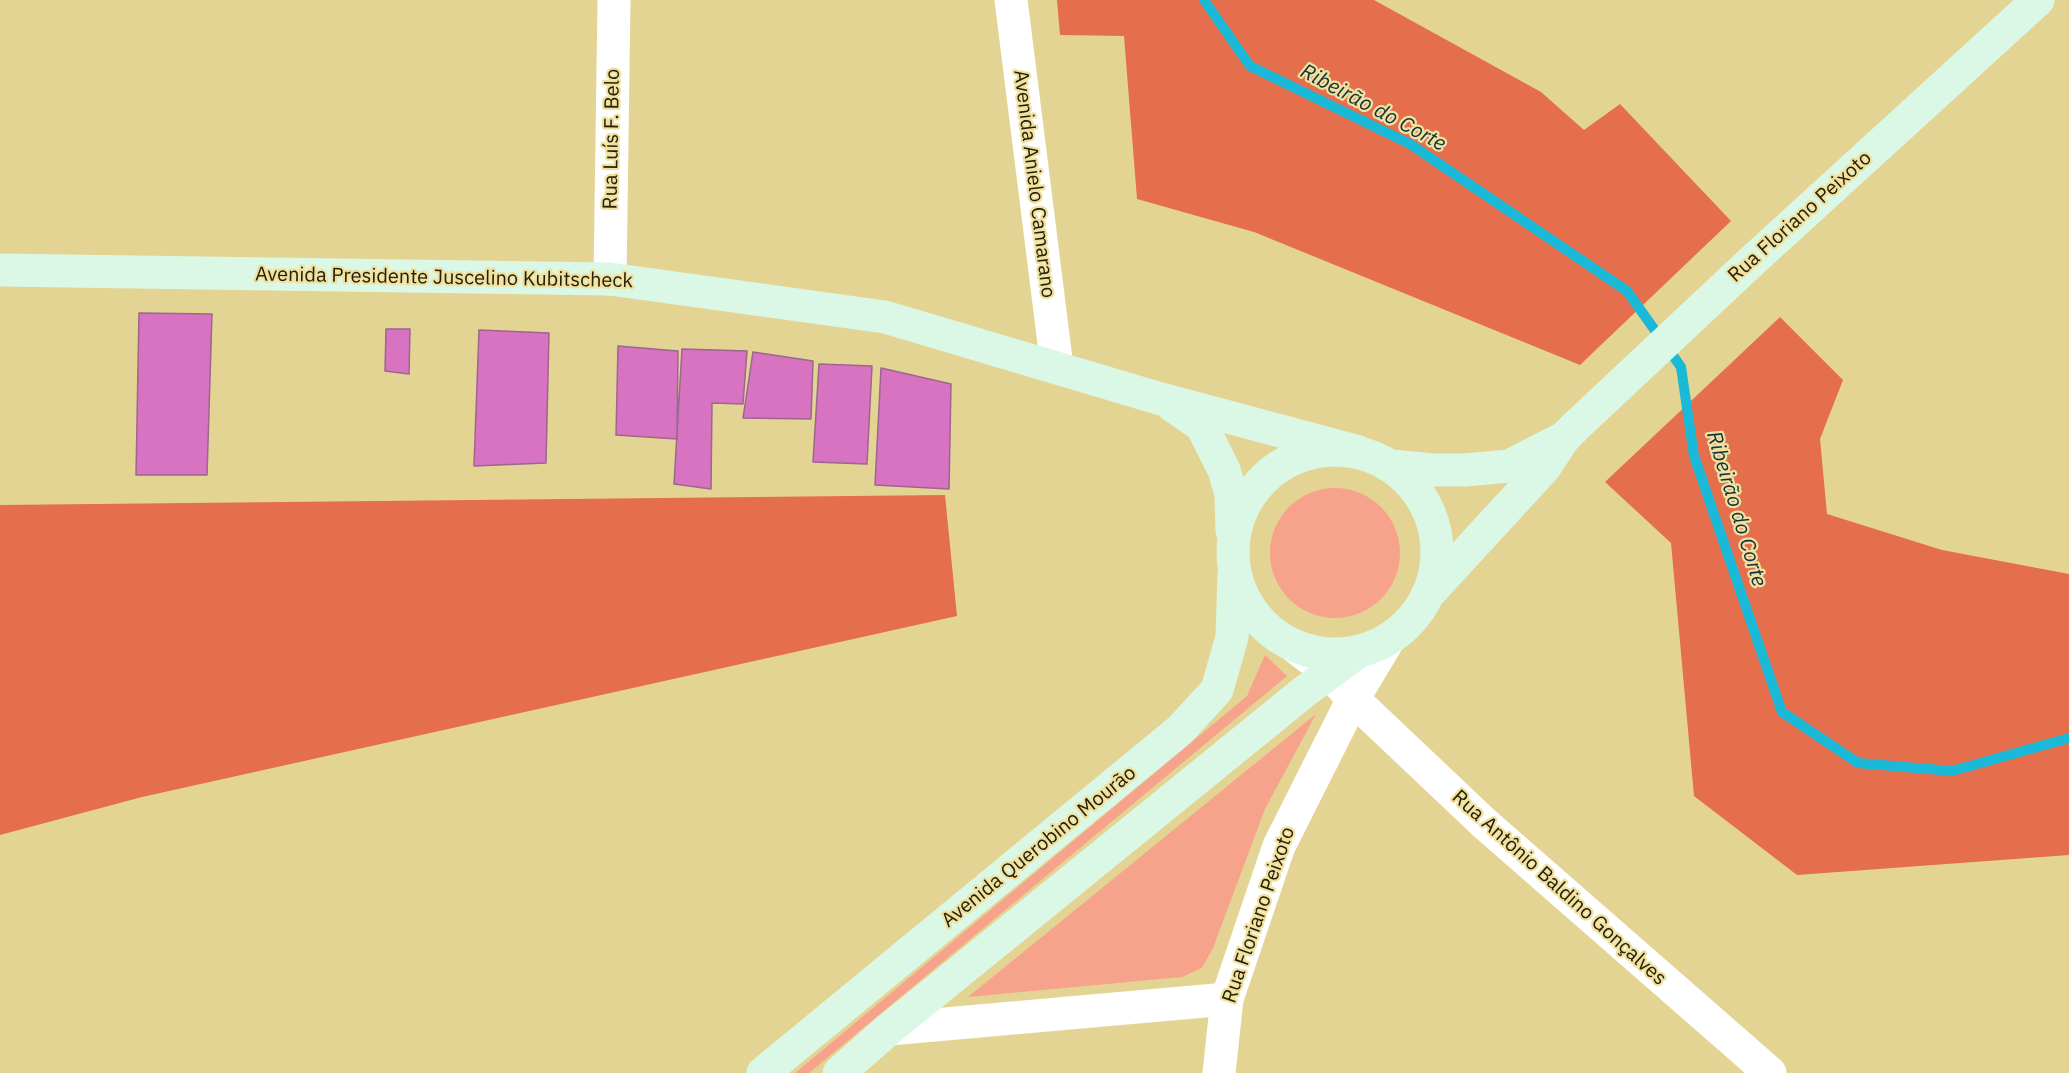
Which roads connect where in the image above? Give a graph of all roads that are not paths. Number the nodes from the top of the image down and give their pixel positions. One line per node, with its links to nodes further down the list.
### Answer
1 (614, 0): 5 (street, Rua Luís F. Belo)
2 (1011, 0): 6 (street, Avenida Anielo Camarano)
3 (2038, 0): 8 (main road, Rua Floriano Peixoto)
4 (0, 270): 5 (main road, Avenida Presidente Juscelino Kubitscheck)
5 (610, 279): 6 (main road, Avenida Presidente Juscelino Kubitscheck)
6 (1057, 367): 7 (main road, Avenida Presidente Juscelino Kubitscheck)
7 (1161, 399): 9 (main road, Avenida Presidente Juscelino Kubitscheck); 11 (main road, Avenida Presidente Juscelino Kubitscheck)
8 (1569, 433): 10 (main road, Rua Floriano Peixoto); 13 (main road, Rua Floriano Peixoto)
9 (1359, 452): 10 (main road); 11 (main road)
10 (1392, 466): 13 (main road)
11 (1232, 541): 12 (main road)
12 (1234, 573): 15 (main road); 21 (main road, Avenida Querobino Mourão)
13 (1431, 591): 14 (main road)
14 (1389, 639): 16 (main road); 18 (street, Rua Floriano Peixoto)
15 (1294, 646): 16 (main road); 17 (street, Rua Antônio Baldino Gonçalves)
16 (1358, 652): 17 (main road)
17 (1329, 673): 18 (street, Rua Antônio Baldino Gonçalves); 20 (main road)
18 (1353, 699): 19 (street, Rua Floriano Peixoto); 24 (street, Rua Antônio Baldino Gonçalves)
19 (1227, 999): 20 (street); 23 (street, Rua Floriano Peixoto)
20 (889, 1029): 22 (main road)
21 (763, 1073)
22 (839, 1073)
23 (1219, 1073)
24 (1770, 1073)

